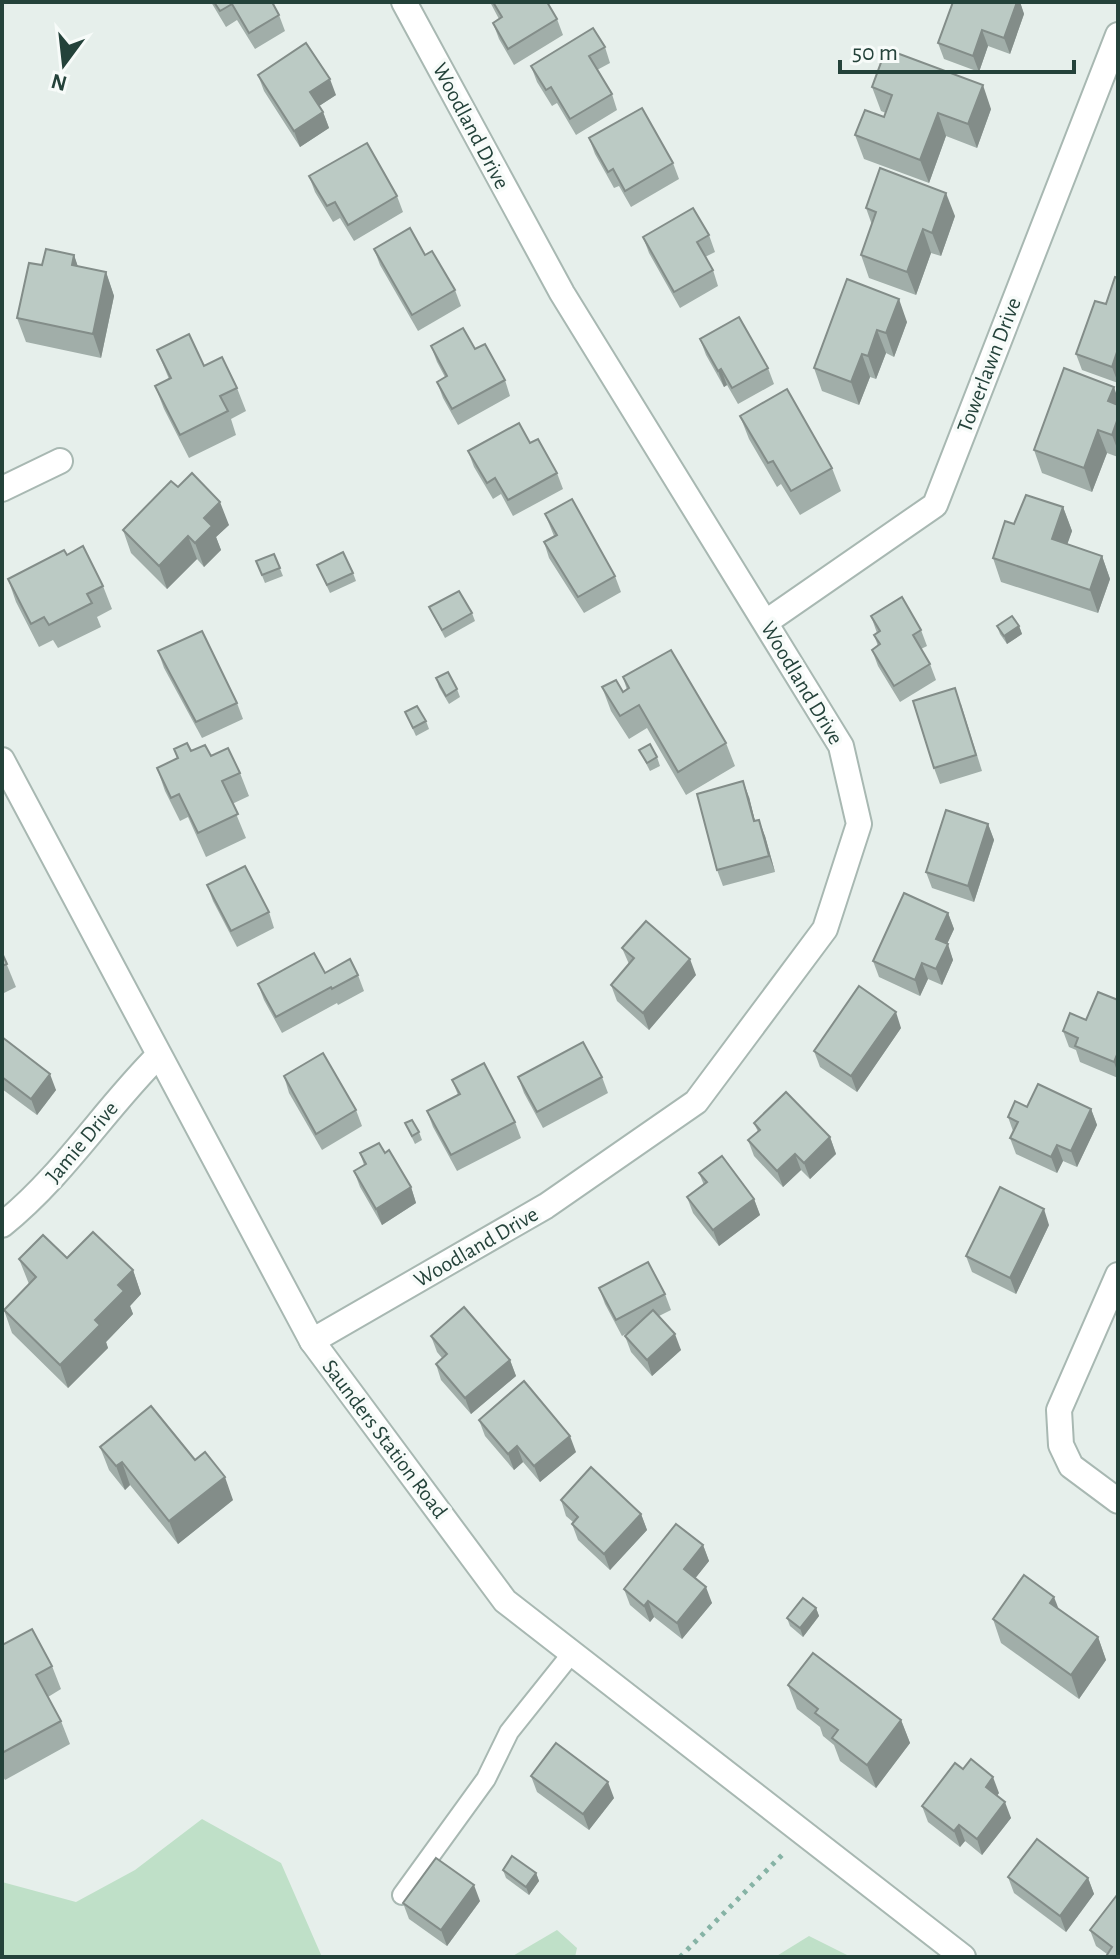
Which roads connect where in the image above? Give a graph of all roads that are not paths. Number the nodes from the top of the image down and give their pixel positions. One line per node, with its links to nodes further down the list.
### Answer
1 (404, 2): 5 (street, Woodland Drive)
2 (1118, 35): 5 (street, Towerlawn Drive)
3 (60, 461): 4 (street)
4 (2, 489)
5 (766, 622): 10 (street, Woodland Drive)
6 (2, 760): 7 (street, Saunders Station Road)
7 (158, 1056): 8 (street, Jamie Drive); 10 (street, Saunders Station Road)
8 (2, 1225)
9 (1118, 1275): 11 (street)
10 (312, 1341): 12 (street, Saunders Station Road)
11 (1118, 1501)
12 (572, 1653): 13 (lane); 14 (street, Saunders Station Road)
13 (402, 1895)
14 (963, 1957)

